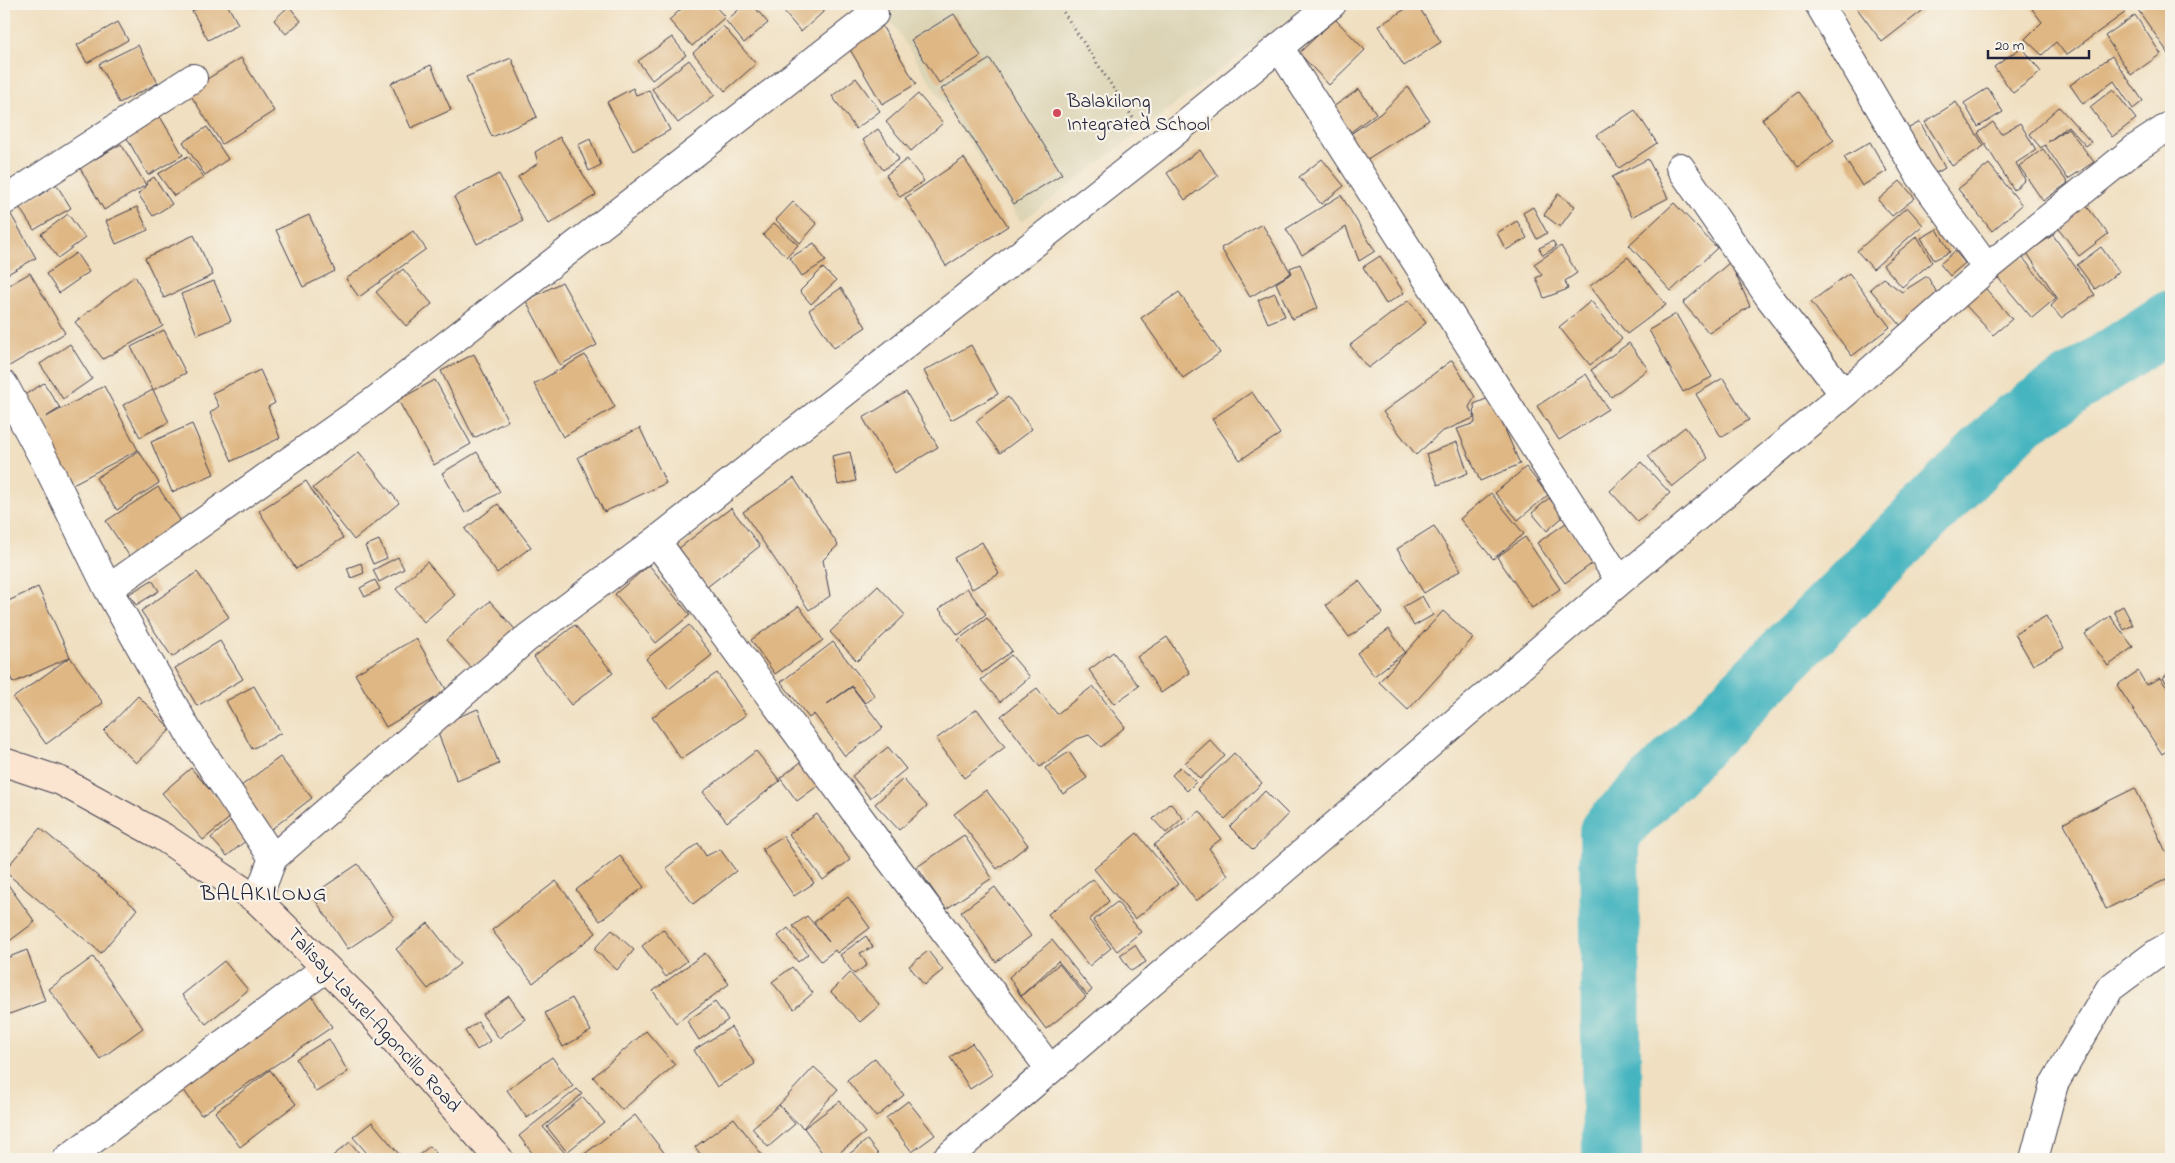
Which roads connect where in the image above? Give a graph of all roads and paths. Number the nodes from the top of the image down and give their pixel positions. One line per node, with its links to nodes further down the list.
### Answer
1 (868, 4): 16 (street)
2 (1058, 4): 8 (path)
3 (1332, 4): 5 (street)
4 (1819, 4): 11 (street)
5 (1279, 47): 8 (street); 15 (street)
6 (193, 78): 10 (street)
7 (2171, 125): 11 (street)
8 (1154, 149): 14 (street)
9 (1680, 167): 13 (street)
10 (4, 201)
11 (1987, 268): 13 (street)
12 (4, 384): 16 (street)
13 (1844, 394): 15 (street)
14 (656, 541): 18 (street); 22 (street)
15 (1620, 581): 22 (street)
16 (108, 589): 18 (street)
17 (4, 762): 19 (main road, Talisay-Laurel-Agoncillo Road)
18 (273, 858): 19 (street)
19 (257, 900): 21 (main road, Talisay-Laurel-Agoncillo Road)
20 (2171, 945): 26 (street)
21 (326, 968): 23 (street); 24 (main road, Talisay-Laurel-Agoncillo Road)
22 (1050, 1069): 25 (street)
23 (68, 1159)
24 (499, 1159)
25 (946, 1159)
26 (2034, 1159)

